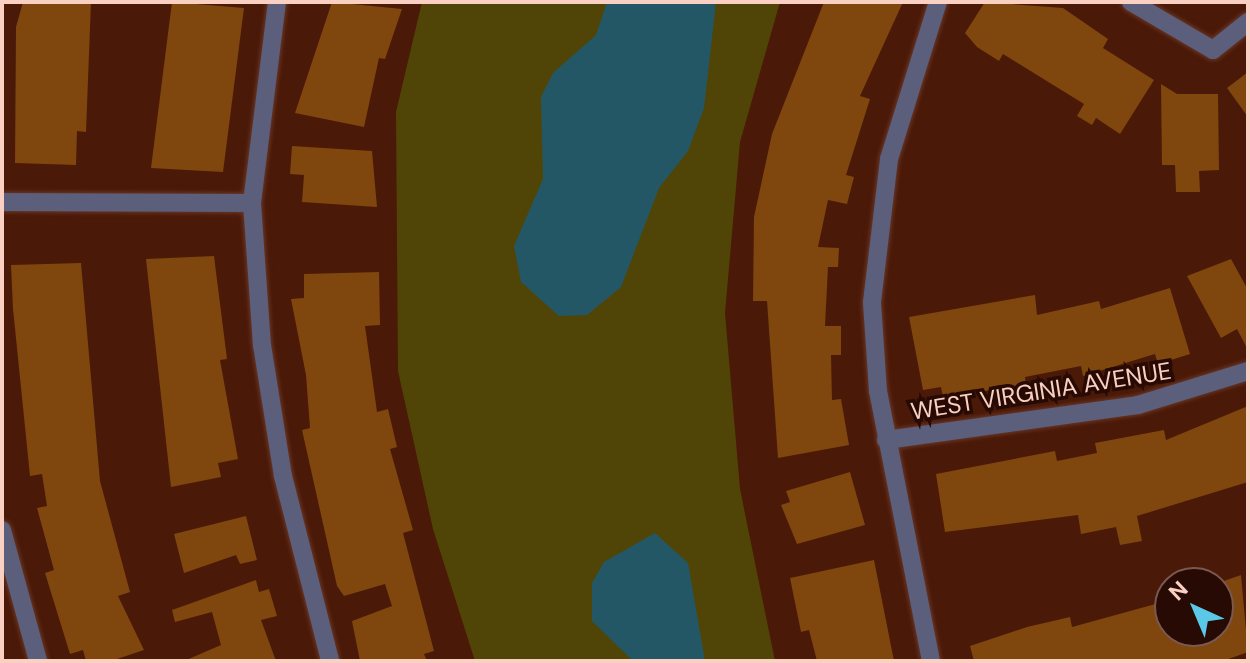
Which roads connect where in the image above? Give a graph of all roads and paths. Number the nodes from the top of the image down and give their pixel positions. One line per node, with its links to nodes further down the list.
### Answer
1 (277, 2): 6 (street)
2 (938, 2): 8 (street)
3 (1131, 2): 4 (street)
4 (1248, 22)
5 (2, 202): 6 (street)
6 (252, 203): 11 (street)
7 (1248, 371): 8 (street, WEST VIRGINIA AVENUE)
8 (886, 440): 12 (street)
9 (2, 531): 10 (street)
10 (38, 661)
11 (330, 661)
12 (931, 661)

